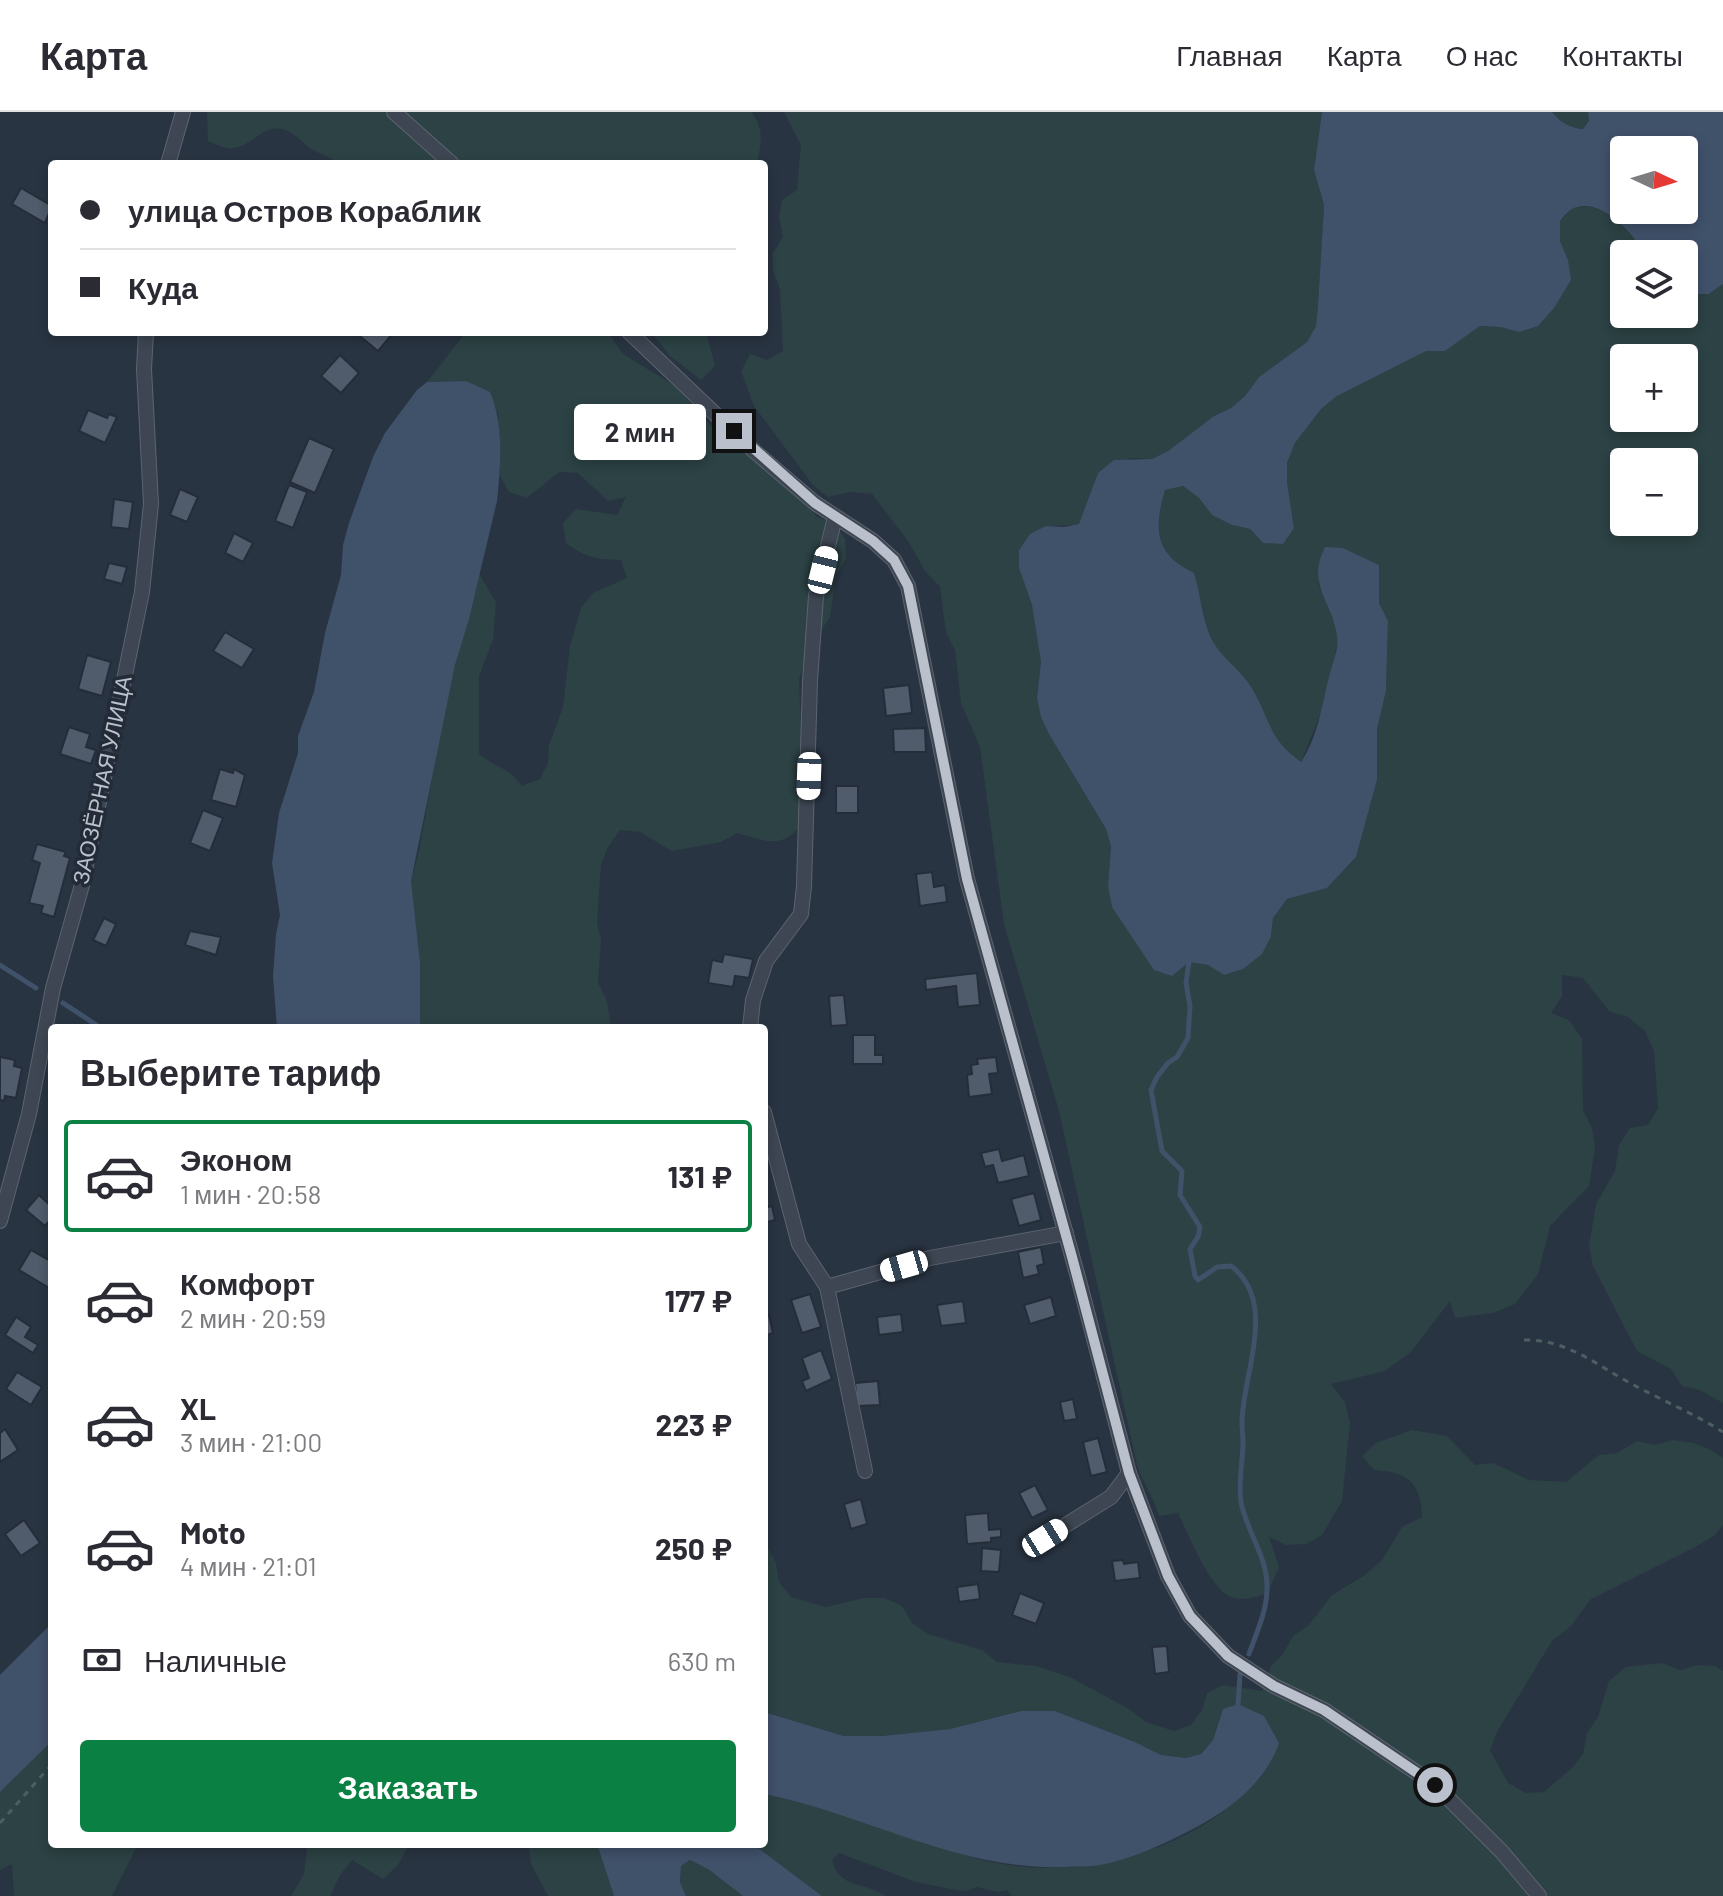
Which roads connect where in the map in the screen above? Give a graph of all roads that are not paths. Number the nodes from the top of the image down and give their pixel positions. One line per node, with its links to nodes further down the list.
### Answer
1 (183, 112): 3 (street)
2 (394, 112): 4 (street)
3 (169, 160)
4 (448, 160)
5 (146, 336): 10 (street, ЗАОЗЁРНАЯ УЛИЦА)
6 (633, 336): 7 (street)
7 (835, 517): 8 (street); 11 (street)
8 (750, 1024)
9 (768, 1127): 12 (street)
10 (0, 1221)
11 (1066, 1233): 12 (street); 14 (street)
12 (827, 1287): 13 (street)
13 (865, 1471)
14 (1129, 1473): 15 (street); 16 (street)
15 (1045, 1538)
16 (1539, 1896)

